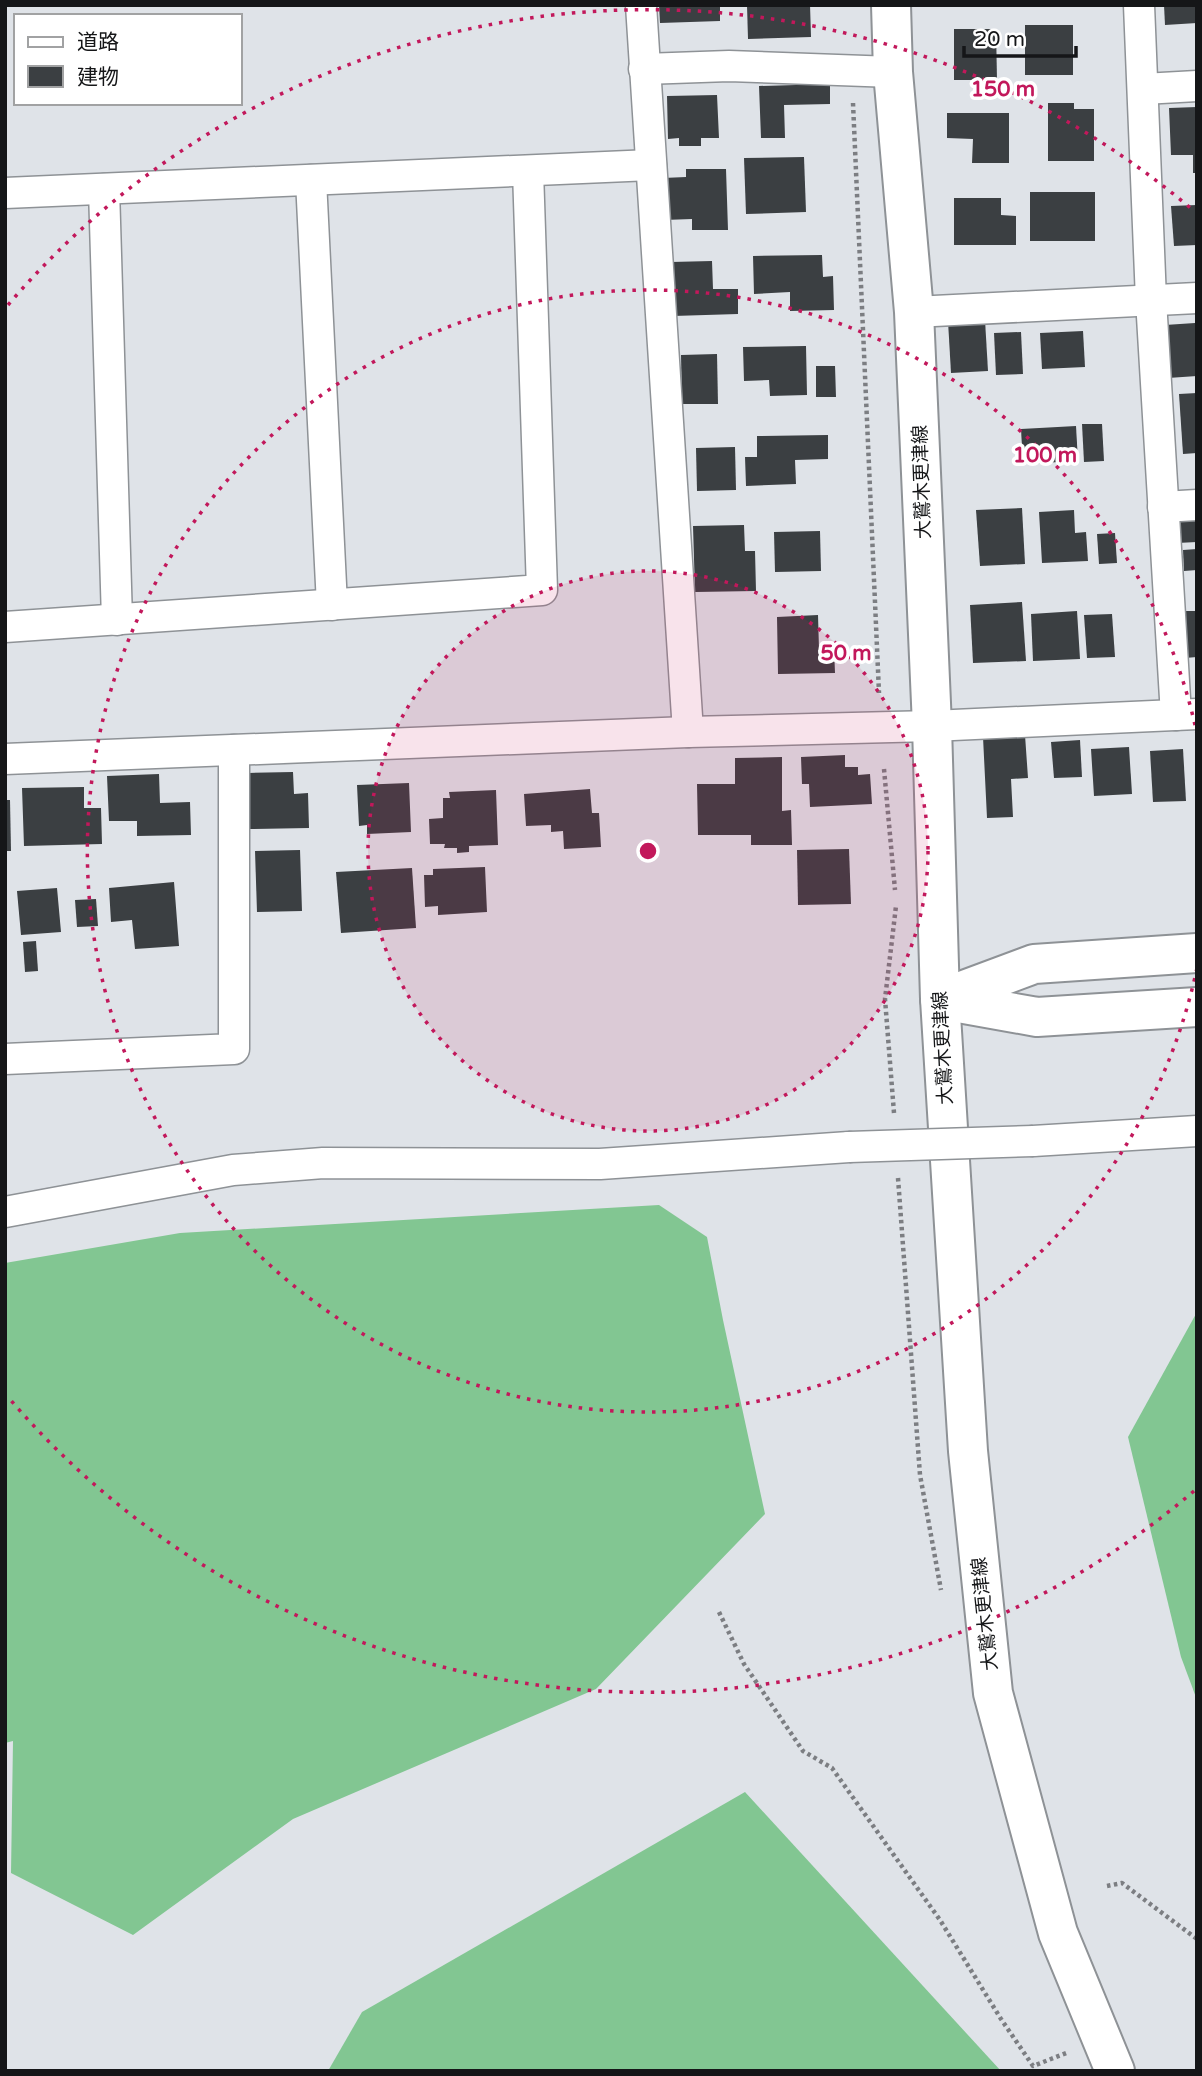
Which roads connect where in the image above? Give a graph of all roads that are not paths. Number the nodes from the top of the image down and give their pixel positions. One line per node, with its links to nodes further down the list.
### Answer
1 (641, 5): 4 (street)
2 (891, 5): 5 (main road, 大鷲木更津線)
3 (1139, 5): 7 (street)
4 (644, 69): 5 (street); 8 (street)
5 (893, 72): 15 (main road, 大鷲木更津線)
6 (1197, 86): 7 (street)
7 (1143, 89): 14 (street)
8 (651, 165): 9 (street); 23 (street)
9 (528, 171): 10 (street); 18 (street)
10 (311, 180): 11 (street); 18 (street)
11 (104, 189): 12 (street); 19 (street)
12 (5, 193)
13 (1197, 298): 14 (street)
14 (1151, 300): 15 (street); 17 (street)
15 (914, 312): 22 (main road, 大鷲木更津線)
16 (1197, 505): 17 (street)
17 (1163, 507): 21 (street)
18 (332, 605): 19 (street)
19 (117, 620): 20 (street)
20 (5, 627)
21 (1186, 715): 22 (street)
22 (932, 726): 23 (street); 27 (main road, 大鷲木更津線)
23 (688, 732): 24 (street)
24 (234, 750): 25 (street); 29 (street)
25 (5, 759)
26 (1197, 953): 27 (main road)
27 (940, 999): 28 (main road); 32 (main road, 大鷲木更津線)
28 (1197, 1007)
29 (5, 1059)
30 (1197, 1131): 31 (street, bridge)
31 (5, 1212)
32 (1109, 2057)

